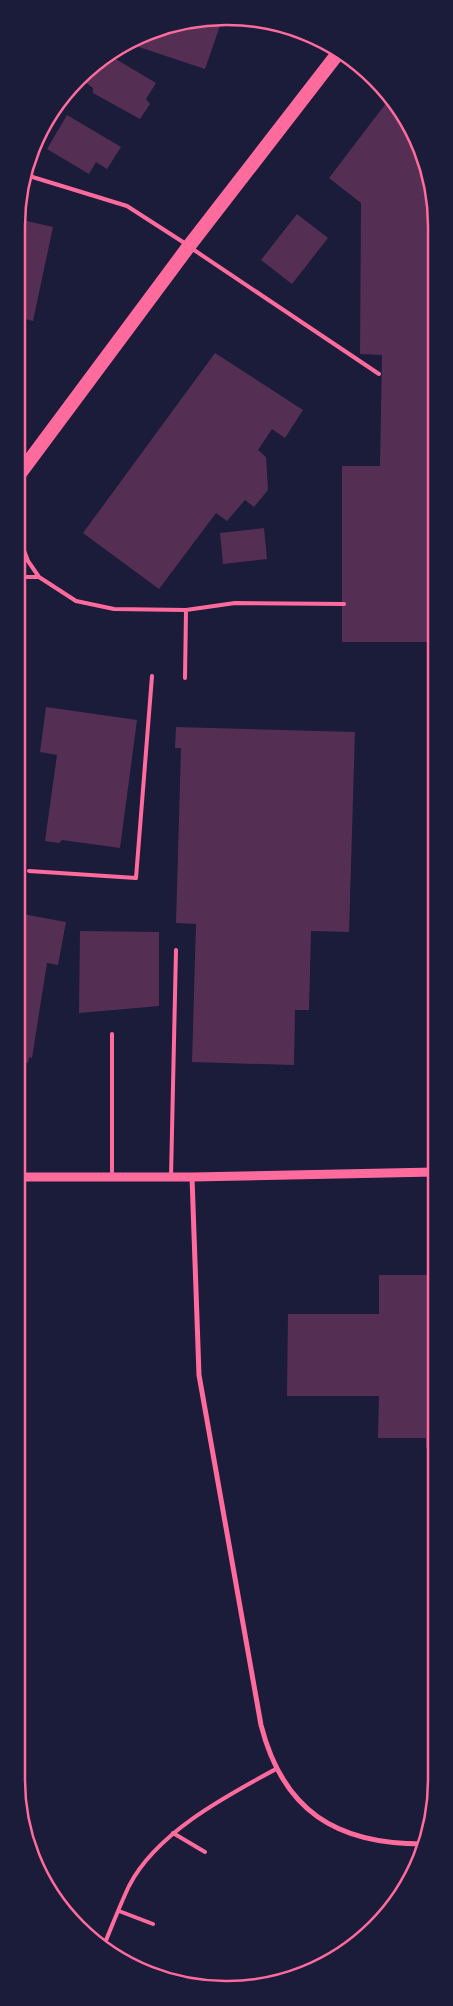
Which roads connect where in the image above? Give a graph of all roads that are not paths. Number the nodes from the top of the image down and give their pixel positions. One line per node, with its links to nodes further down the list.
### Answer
1 (335, 57): 3 (highway)
2 (31, 177): 3 (lane)
3 (189, 246): 4 (lane); 5 (highway)
4 (379, 374)
5 (25, 467)
6 (25, 554): 8 (lane)
7 (25, 577): 8 (lane)
8 (39, 577): 10 (lane)
9 (344, 604): 10 (lane)
10 (186, 610): 12 (lane)
11 (152, 676): 13 (lane)
12 (185, 678)
13 (29, 872)
14 (176, 950): 19 (lane)
15 (112, 1034): 18 (lane)
16 (428, 1172): 20 (street)
17 (25, 1177): 18 (street)
18 (112, 1177): 19 (street)
19 (172, 1177): 20 (street)
20 (192, 1177): 21 (street)
21 (276, 1769): 22 (lane); 23 (street)
22 (173, 1833): 24 (lane); 25 (lane)
23 (417, 1844)
24 (205, 1852)
25 (119, 1911): 26 (lane); 27 (lane)
26 (153, 1924)
27 (106, 1941)

